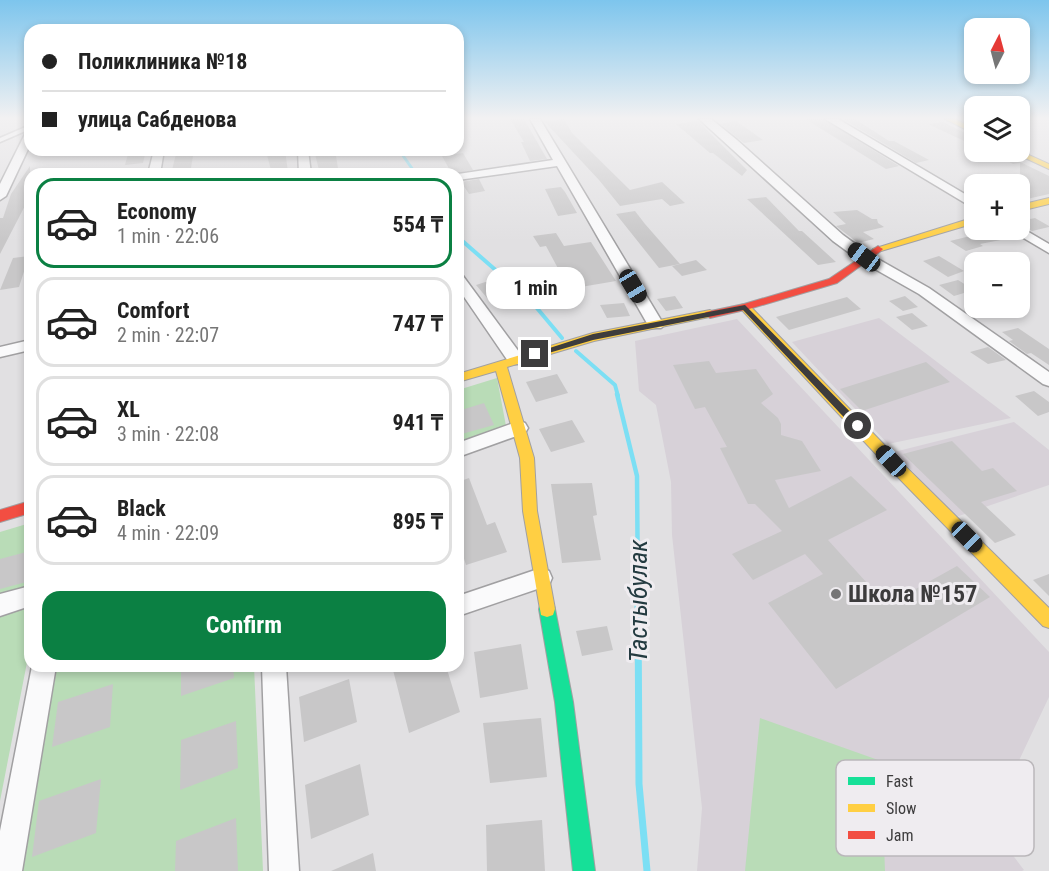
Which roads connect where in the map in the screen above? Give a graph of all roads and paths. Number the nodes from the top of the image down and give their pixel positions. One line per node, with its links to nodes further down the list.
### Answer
1 (16, 160): 8 (street)
2 (752, 160): 16 (street)
3 (899, 160): 10 (street)
4 (1033, 160): 6 (street)
5 (559, 162): 7 (street); 19 (street)
6 (1049, 167)
7 (464, 176)
8 (4, 180): 9 (street)
9 (0, 196)
10 (964, 198)
11 (1049, 201): 12 (street)
12 (1030, 206)
13 (964, 223): 16 (street)
14 (1030, 238): 15 (street)
15 (1049, 249)
16 (864, 257): 18 (street); 25 (street)
17 (464, 287): 22 (street)
18 (745, 307): 19 (street); 34 (street)
19 (656, 325): 22 (street)
20 (24, 346): 21 (street)
21 (0, 352)
22 (516, 360): 23 (street)
23 (501, 365): 24 (street); 26 (street)
24 (464, 376)
25 (1049, 380)
26 (519, 428): 27 (street); 30 (street)
27 (464, 448)
28 (24, 509): 29 (street)
29 (0, 516)
30 (541, 578): 32 (street); 39 (street)
31 (24, 598): 33 (street)
32 (464, 604)
33 (0, 605)
34 (1049, 620)
35 (43, 672): 37 (street)
36 (274, 672): 38 (street)
37 (7, 871)
38 (284, 871)
39 (584, 871)

